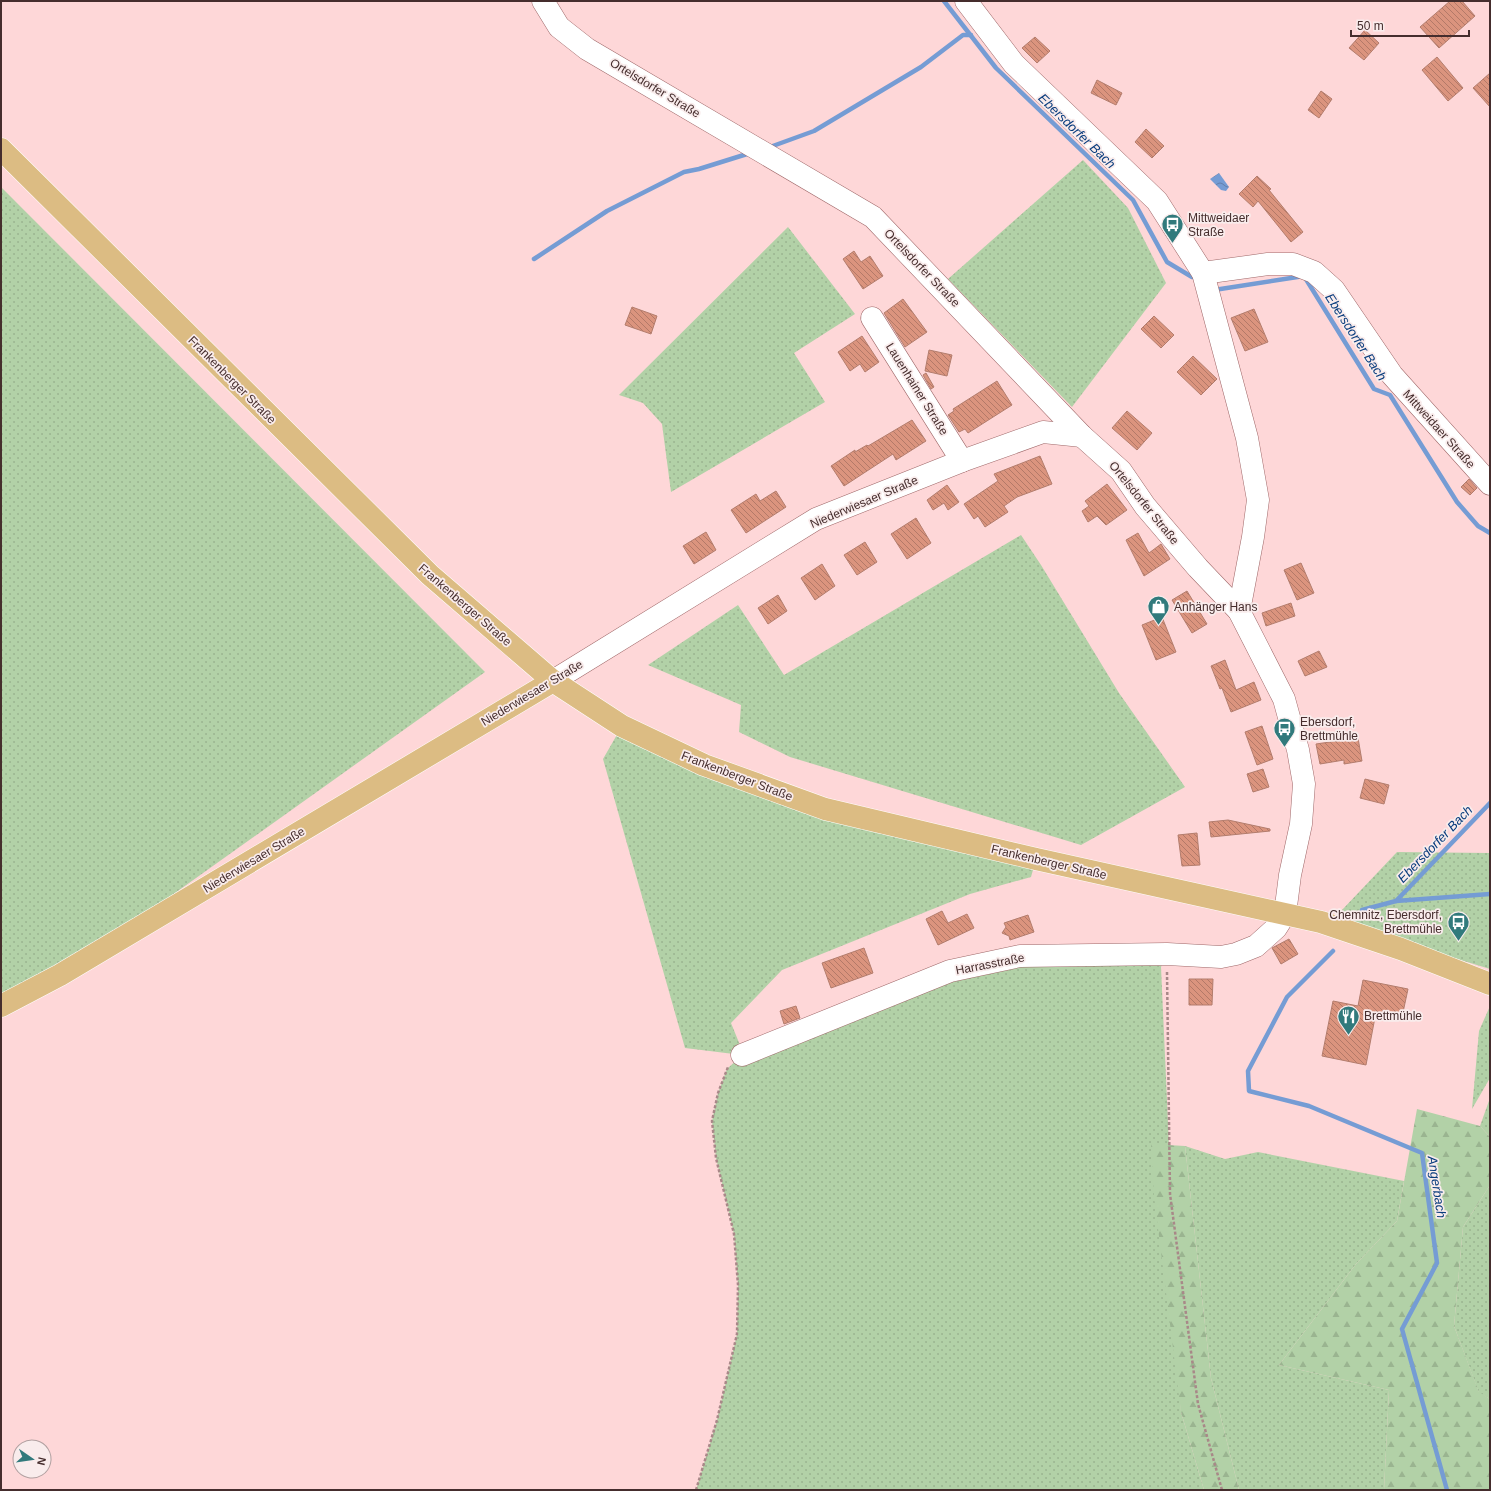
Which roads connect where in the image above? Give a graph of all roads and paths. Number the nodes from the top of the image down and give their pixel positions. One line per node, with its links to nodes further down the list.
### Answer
1 (544, 1): 6 (street, Ortelsdorfer Straße)
2 (966, 1): 4 (street)
3 (1, 149): 10 (main road, Frankenberger Straße)
4 (1203, 273): 8 (street, Mittweidaer Straße); 9 (street)
5 (872, 318): 7 (street, Lauenhainer Straße)
6 (1082, 436): 7 (street, Niederwiesaer Straße); 9 (street, Ortelsdorfer Straße)
7 (962, 460): 10 (street, Niederwiesaer Straße)
8 (1490, 484)
9 (1239, 611): 11 (street)
10 (553, 681): 11 (main road, Frankenberger Straße); 14 (main road, Niederwiesaer Straße)
11 (1285, 914): 12 (street, Harrasstraße); 13 (main road, Frankenberger Straße)
12 (1167, 954): 15 (street, Harrasstraße); 17 (path)
13 (1490, 984)
14 (1, 1006)
15 (742, 1055): 16 (path)
16 (696, 1490)
17 (1222, 1490)

